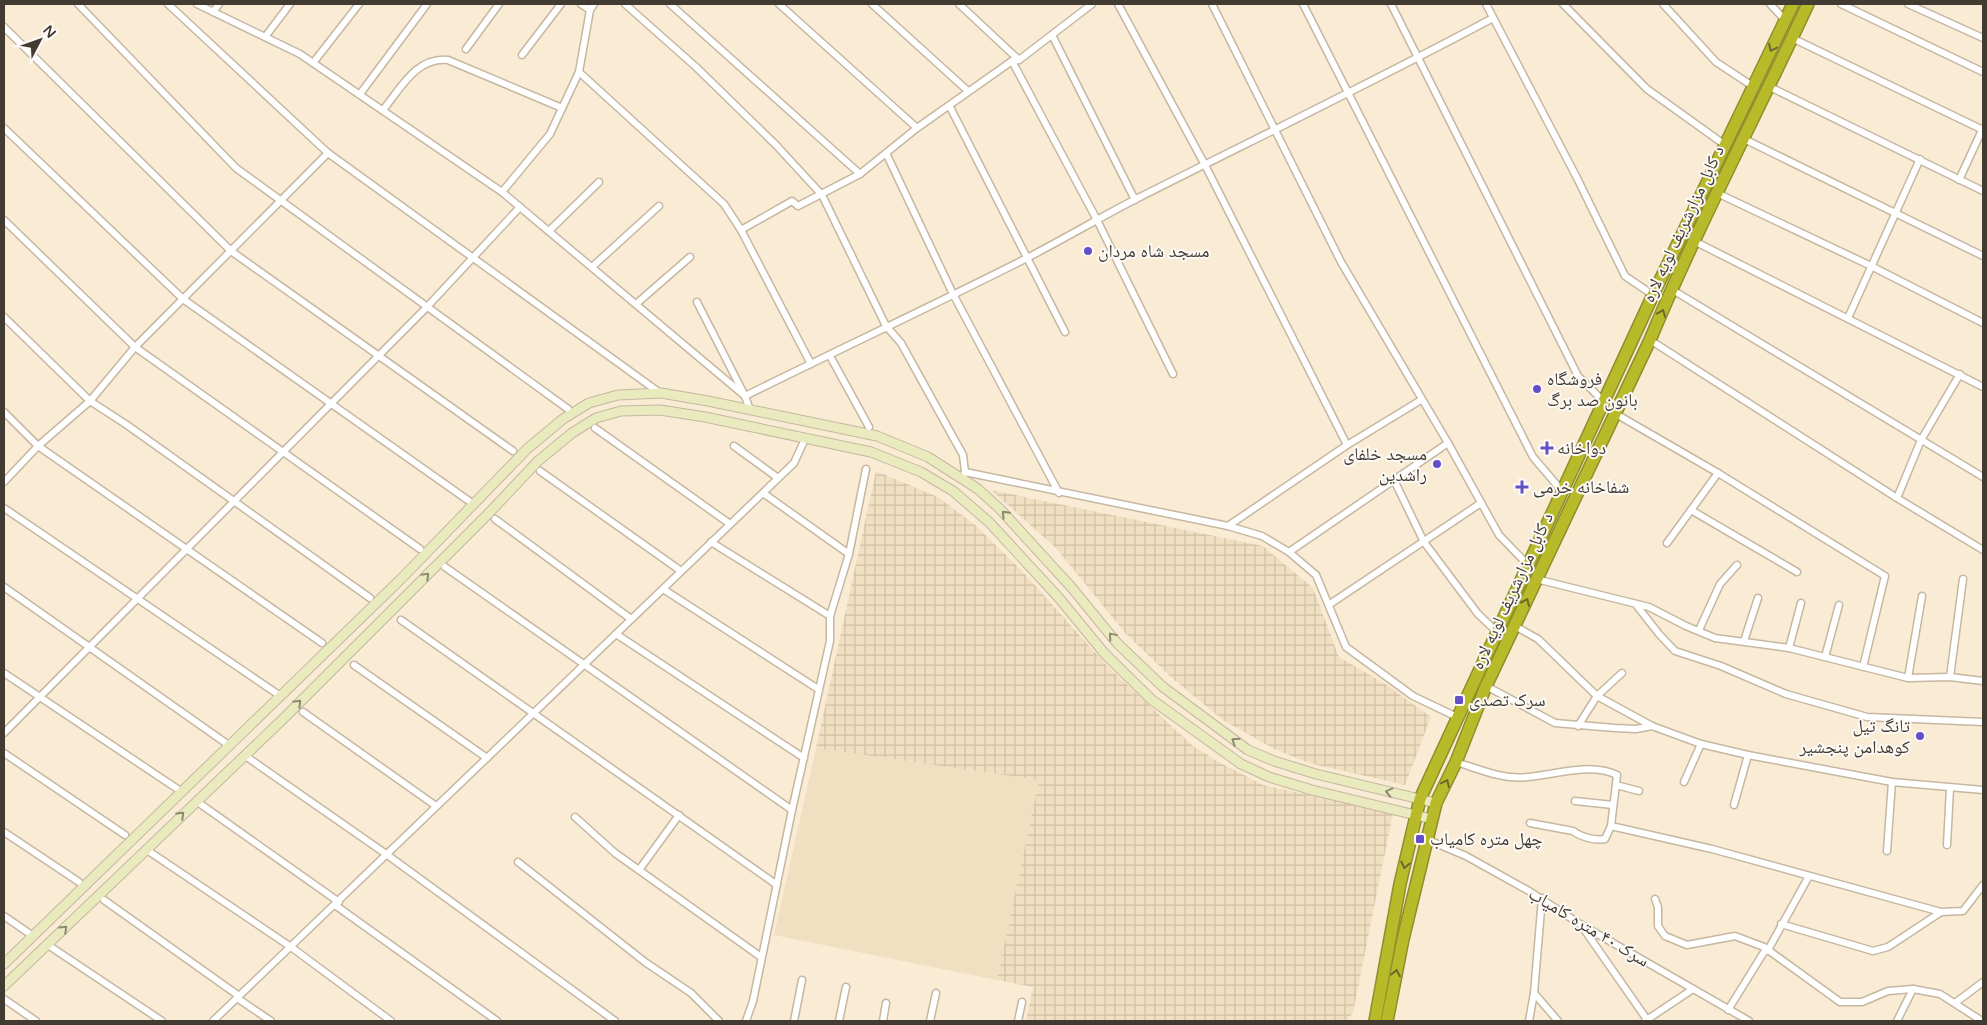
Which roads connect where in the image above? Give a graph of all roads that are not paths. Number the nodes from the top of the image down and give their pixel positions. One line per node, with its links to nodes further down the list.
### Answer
1 (78, 4): 71 (street)
2 (168, 4): 60 (street)
3 (197, 4): 31 (street)
4 (218, 4): 31 (street)
5 (290, 4): 36 (street)
6 (359, 4): 43 (street)
7 (428, 4): 49 (street)
8 (499, 4): 39 (street)
9 (561, 4): 40 (street)
10 (581, 4): 30 (street)
11 (594, 4): 30 (street)
12 (625, 4): 70 (street)
13 (670, 4): 64 (street)
14 (779, 4): 55 (street)
15 (872, 4): 48 (street)
16 (960, 4): 42 (street)
17 (1090, 4): 35 (street)
18 (1118, 4): 63 (street)
19 (1212, 4): 57 (street)
20 (1303, 4): 50 (street)
21 (1391, 4): 41 (street)
22 (1486, 4): 32 (street)
23 (1563, 4): 59 (street)
24 (1663, 4): 47 (street)
25 (1770, 4): 33 (street)
26 (1793, 4): 33 (highway, د کابل مزارشریف لویه لاره)
27 (1808, 4): 37 (highway, د کابل مزارشریف لویه لاره)
28 (1841, 4): 45 (street)
29 (1908, 4): 38 (street)
30 (590, 10): 44 (street)
31 (213, 12): 36 (street)
32 (1493, 18): 41 (street); 90 (street)
33 (1785, 20): 47 (highway, د کابل مزارشریف لویه لاره, one-way to 47)
34 (4, 27): 81 (street)
35 (1052, 34): 42 (street); 72 (street)
36 (265, 37): 43 (street)
37 (1792, 38): 46 (highway, د کابل مزارشریف لویه لاره); 56 (street)
38 (1983, 38)
39 (466, 49)
40 (522, 55)
41 (1418, 58): 50 (street); 112 (street)
42 (1016, 60): 48 (street); 77 (street)
43 (314, 64): 49 (street)
44 (579, 72): 52 (street); 78 (street)
45 (1983, 72)
46 (1768, 86): 58 (highway, د کابل مزارشریف لویه لاره); 62 (street)
47 (1754, 87): 59 (highway, د کابل مزارشریف لویه لاره)
48 (968, 90): 51 (street)
49 (360, 94): 53 (street)
50 (1348, 94): 57 (street); 136 (street)
51 (950, 107): 55 (street); 85 (street)
52 (562, 108): 53 (street); 68 (street)
53 (383, 110): 68 (street)
54 (4, 128): 91 (street)
55 (917, 128): 61 (street)
56 (1983, 129): 65 (street)
57 (1275, 130): 63 (street); 110 (street)
58 (1742, 138): 69 (highway, د کابل مزارشریف لویه لاره); 75 (street)
59 (1726, 146): 90 (highway, د کابل مزارشریف لویه لاره)
60 (328, 153): 71 (street); 83 (street)
61 (886, 153): 64 (street); 89 (street)
62 (1920, 159): 65 (street); 75 (street)
63 (1205, 165): 72 (street); 123 (street)
64 (860, 174): 70 (street)
65 (1959, 180): 67 (street)
66 (599, 182): 79 (street)
67 (1983, 191)
68 (502, 192): 74 (street)
69 (1717, 193): 80 (highway, د کابل مزارشریف لویه لاره); 86 (street)
70 (822, 195): 78 (street); 98 (street)
71 (282, 200): 81 (street); 94 (street)
72 (1135, 200): 77 (street)
73 (659, 206): 87 (street)
74 (520, 207): 79 (street); 83 (street)
75 (1895, 212): 82 (street); 86 (street)
76 (4, 220): 101 (street)
77 (1097, 220): 85 (street); 105 (street)
78 (741, 230): 104 (street)
79 (548, 231): 87 (street)
80 (1694, 241): 88 (highway, د کابل مزارشریف لویه لاره); 96 (street)
81 (231, 251): 91 (street); 102 (street)
82 (1983, 256)
83 (473, 257): 94 (street); 108 (street)
84 (690, 257): 93 (street)
85 (1026, 258): 89 (street); 99 (street)
86 (1871, 266): 96 (street); 97 (street)
87 (592, 267): 93 (street)
88 (1671, 289): 100 (highway, د کابل مزارشریف لویه لاره, one-way to 88); 121 (street)
89 (953, 294): 98 (street); 138 (street)
90 (1653, 295): 112 (highway, د کابل مزارشریف لویه لاره)
91 (183, 299): 101 (street); 113 (street)
92 (697, 302): 109 (street)
93 (636, 304): 109 (street)
94 (426, 308): 102 (street); 114 (street)
95 (4, 317): 111 (street)
96 (1848, 318): 106 (street)
97 (1983, 323)
98 (886, 326): 103 (street); 131 (street)
99 (1065, 332)
100 (1650, 340): 117 (highway, د کابل مزارشریف لویه لاره); 139 (street)
101 (135, 347): 111 (street); 127 (street)
102 (379, 356): 113 (street); 126 (street)
103 (830, 356): 104 (street); 118 (street)
104 (811, 364): 109 (street)
105 (1173, 374)
106 (1960, 374): 107 (street); 121 (street)
107 (1983, 387)
108 (661, 393): 115 (main road); 161 (main road)
109 (745, 396): 115 (street)
110 (1421, 400): 122 (street); 123 (street)
111 (90, 401): 124 (street); 141 (street)
112 (1603, 401): 136 (highway, د کابل مزارشریف لویه لاره)
113 (331, 404): 127 (street); 140 (street)
114 (568, 409)
115 (750, 410): 131 (main road)
116 (4, 412): 124 (street)
117 (1616, 414): 130 (street); 162 (highway, د کابل مزارشریف لویه لاره)
118 (869, 427)
119 (595, 428): 146 (street)
120 (805, 439): 133 (street); 166 (main road, one-way to 120); 231 (main road)
121 (1921, 440): 132 (street); 139 (street)
122 (1448, 443): 134 (street); 142 (street)
123 (1347, 445): 147 (street)
124 (38, 446): 135 (street); 151 (street)
125 (734, 446): 133 (street)
126 (513, 451)
127 (284, 452): 141 (street); 152 (street)
128 (866, 469): 155 (street)
129 (540, 471): 159 (street)
130 (1718, 473): 144 (street); 189 (street)
131 (963, 475): 138 (street); 222 (main road, one-way to 131)
132 (1983, 477)
133 (778, 478): 137 (street)
134 (1394, 480): 149 (street); 154 (street)
135 (4, 482)
136 (1562, 491): 156 (highway, د کابل مزارشریف لویه لاره)
137 (762, 493): 146 (street); 155 (street)
138 (1059, 493): 147 (street)
139 (1897, 498): 153 (street)
140 (469, 501)
141 (235, 502): 151 (street); 168 (street)
142 (1481, 503): 149 (street); 156 (street)
143 (4, 508): 170 (street)
144 (1691, 510): 150 (street); 160 (street)
145 (495, 519): 176 (street)
146 (730, 524): 148 (street)
147 (1228, 526): 154 (street)
148 (712, 542): 159 (street); 175 (street)
149 (1424, 542): 172 (street); 180 (street)
150 (1667, 543)
151 (188, 549): 170 (street); 183 (street)
152 (420, 549)
153 (1983, 550)
154 (1289, 552): 172 (street)
155 (849, 554): 175 (street)
156 (1528, 565): 180 (highway, د کابل مزارشریف لویه لاره)
157 (1736, 565): 179 (street)
158 (445, 566): 187 (street)
159 (682, 571): 165 (street)
160 (1797, 572)
161 (401, 579): 166 (main road); 208 (main road)
162 (1536, 579): 174 (street); 178 (highway, د کابل مزارشریف لویه لاره, one-way to 162)
163 (1963, 579): 192 (street)
164 (4, 587): 184 (street)
165 (663, 589): 176 (street); 196 (street)
166 (412, 590): 210 (main road, one-way to 166)
167 (1922, 596): 193 (street)
168 (370, 598)
169 (1758, 598): 182 (street)
170 (137, 600): 184 (street); 197 (street)
171 (1801, 603): 185 (street)
172 (1330, 604): 202 (street)
173 (1839, 605): 186 (street)
174 (1637, 606): 179 (street); 203 (street)
175 (830, 616): 196 (street)
176 (631, 619): 181 (street)
177 (401, 620): 201 (street)
178 (1515, 626): 195 (highway, د کابل مزارشریف لویه لاره); 198 (street)
179 (1699, 630): 182 (street)
180 (1496, 631): 202 (highway, د کابل مزارشریف لویه لاره)
181 (616, 634): 187 (street); 213 (street)
182 (1744, 641): 185 (street)
183 (322, 642)
184 (90, 648): 199 (street); 208 (street)
185 (1789, 648): 186 (street)
186 (1825, 657): 189 (street)
187 (584, 664): 201 (street); 229 (street)
188 (354, 665): 212 (street)
189 (1864, 667): 193 (street)
190 (4, 673): 199 (street)
191 (1622, 674): 198 (street)
192 (1950, 677): 193 (street); 194 (street)
193 (1908, 678)
194 (1983, 681)
195 (1486, 686): 204 (street); 214 (highway, د کابل مزارشریف لویه لاره)
196 (818, 689): 213 (street)
197 (276, 694)
198 (1597, 696): 204 (street); 205 (street)
199 (39, 698): 206 (street); 219 (street)
200 (303, 712): 228 (street)
201 (534, 713): 212 (street); 230 (street)
202 (1457, 717): 222 (highway, د کابل مزارشریف لویه لاره)
203 (1983, 722)
204 (1578, 726): 205 (street)
205 (1652, 726): 207 (street)
206 (4, 732)
207 (1701, 744): 211 (street); 215 (street)
208 (230, 746): 257 (main road)
209 (4, 753): 237 (street)
210 (244, 755): 242 (street); 258 (main road, one-way to 210)
211 (1748, 756): 216 (street); 227 (street)
212 (487, 758): 228 (street)
213 (804, 758): 229 (street)
214 (1456, 762): 217 (street); 224 (highway, د کابل مزارشریف لویه لاره, one-way to 214)
215 (1684, 782)
216 (1892, 782): 218 (street); 240 (street)
217 (1616, 786): 221 (street); 226 (street)
218 (1950, 788): 220 (street); 239 (street)
219 (179, 790)
220 (1983, 790)
221 (1639, 791)
222 (1420, 799): 224 (main road); 231 (highway, د کابل مزارشریف لویه لاره)
223 (1575, 801): 226 (street)
224 (1436, 803): 233 (highway, د کابل مزارشریف لویه لاره)
225 (199, 804): 252 (street)
226 (1613, 805): 235 (street)
227 (1734, 805)
228 (436, 806): 242 (street)
229 (792, 810): 247 (street)
230 (679, 815): 244 (street); 247 (street)
231 (1415, 815): 233 (main road); 292 (highway, د کابل مزارشریف لویه لاره, one-way to 292)
232 (575, 818): 244 (street)
233 (1432, 819): 238 (highway, د کابل مزارشریف لویه لاره)
234 (1530, 822): 235 (street)
235 (1611, 826): 245 (street)
236 (4, 832): 246 (street)
237 (125, 834)
238 (1426, 839): 249 (street, سرک ۴۰ متره کامیاب); 293 (highway, د کابل مزارشریف لویه لاره, one-way to 238)
239 (1947, 845)
240 (1887, 851)
241 (150, 852): 259 (street)
242 (386, 854): 252 (street); 284 (street)
243 (518, 862): 285 (street)
244 (640, 870): 261 (street)
245 (1809, 876): 253 (street); 256 (street)
246 (79, 882)
247 (777, 885): 261 (street)
248 (1983, 885): 253 (street)
249 (1542, 898): 255 (street, سرک ۴۰ متره کامیاب); 270 (street)
250 (1655, 899): 260 (street)
251 (104, 900): 271 (street)
252 (337, 903): 259 (street); 283 (street)
253 (1941, 912): 256 (street)
254 (4, 916): 257 (street)
255 (1580, 924): 267 (street, سرک ۴۰ متره کامیاب); 296 (street)
256 (1781, 924): 260 (street)
257 (33, 936): 262 (main road)
258 (48, 945): 265 (main road); 279 (street)
259 (291, 947): 271 (street); 282 (street)
260 (1768, 950): 268 (street); 276 (street)
261 (762, 956): 286 (street)
262 (4, 964)
263 (802, 980): 287 (street)
264 (1983, 982): 275 (street)
265 (4, 986)
266 (846, 987): 288 (street)
267 (1693, 989): 276 (street, سرک ۴۰ متره کامیاب); 296 (street)
268 (1914, 989): 275 (street); 299 (street)
269 (936, 993): 290 (street)
270 (1534, 993): 294 (street); 295 (street)
271 (238, 997): 280 (street); 281 (street)
272 (4, 999): 278 (street)
273 (1022, 1002): 291 (street)
274 (886, 1003): 289 (street)
275 (1955, 1003): 300 (street)
276 (1728, 1010): 277 (street, سرک ۴۰ متره کامیاب)
277 (1736, 1014): 297 (street); 298 (street, سرک ۴۰ متره کامیاب)
278 (36, 1021)
279 (162, 1021)
280 (213, 1021)
281 (271, 1021)
282 (391, 1021)
283 (497, 1021)
284 (615, 1021)
285 (719, 1021)
286 (746, 1021)
287 (794, 1021)
288 (839, 1021)
289 (883, 1021)
290 (930, 1021)
291 (1018, 1021)
292 (1375, 1021)
293 (1387, 1021)
294 (1529, 1021)
295 (1558, 1021)
296 (1647, 1021)
297 (1740, 1021)
298 (1748, 1021)
299 (1896, 1021)
300 (1982, 1021)

